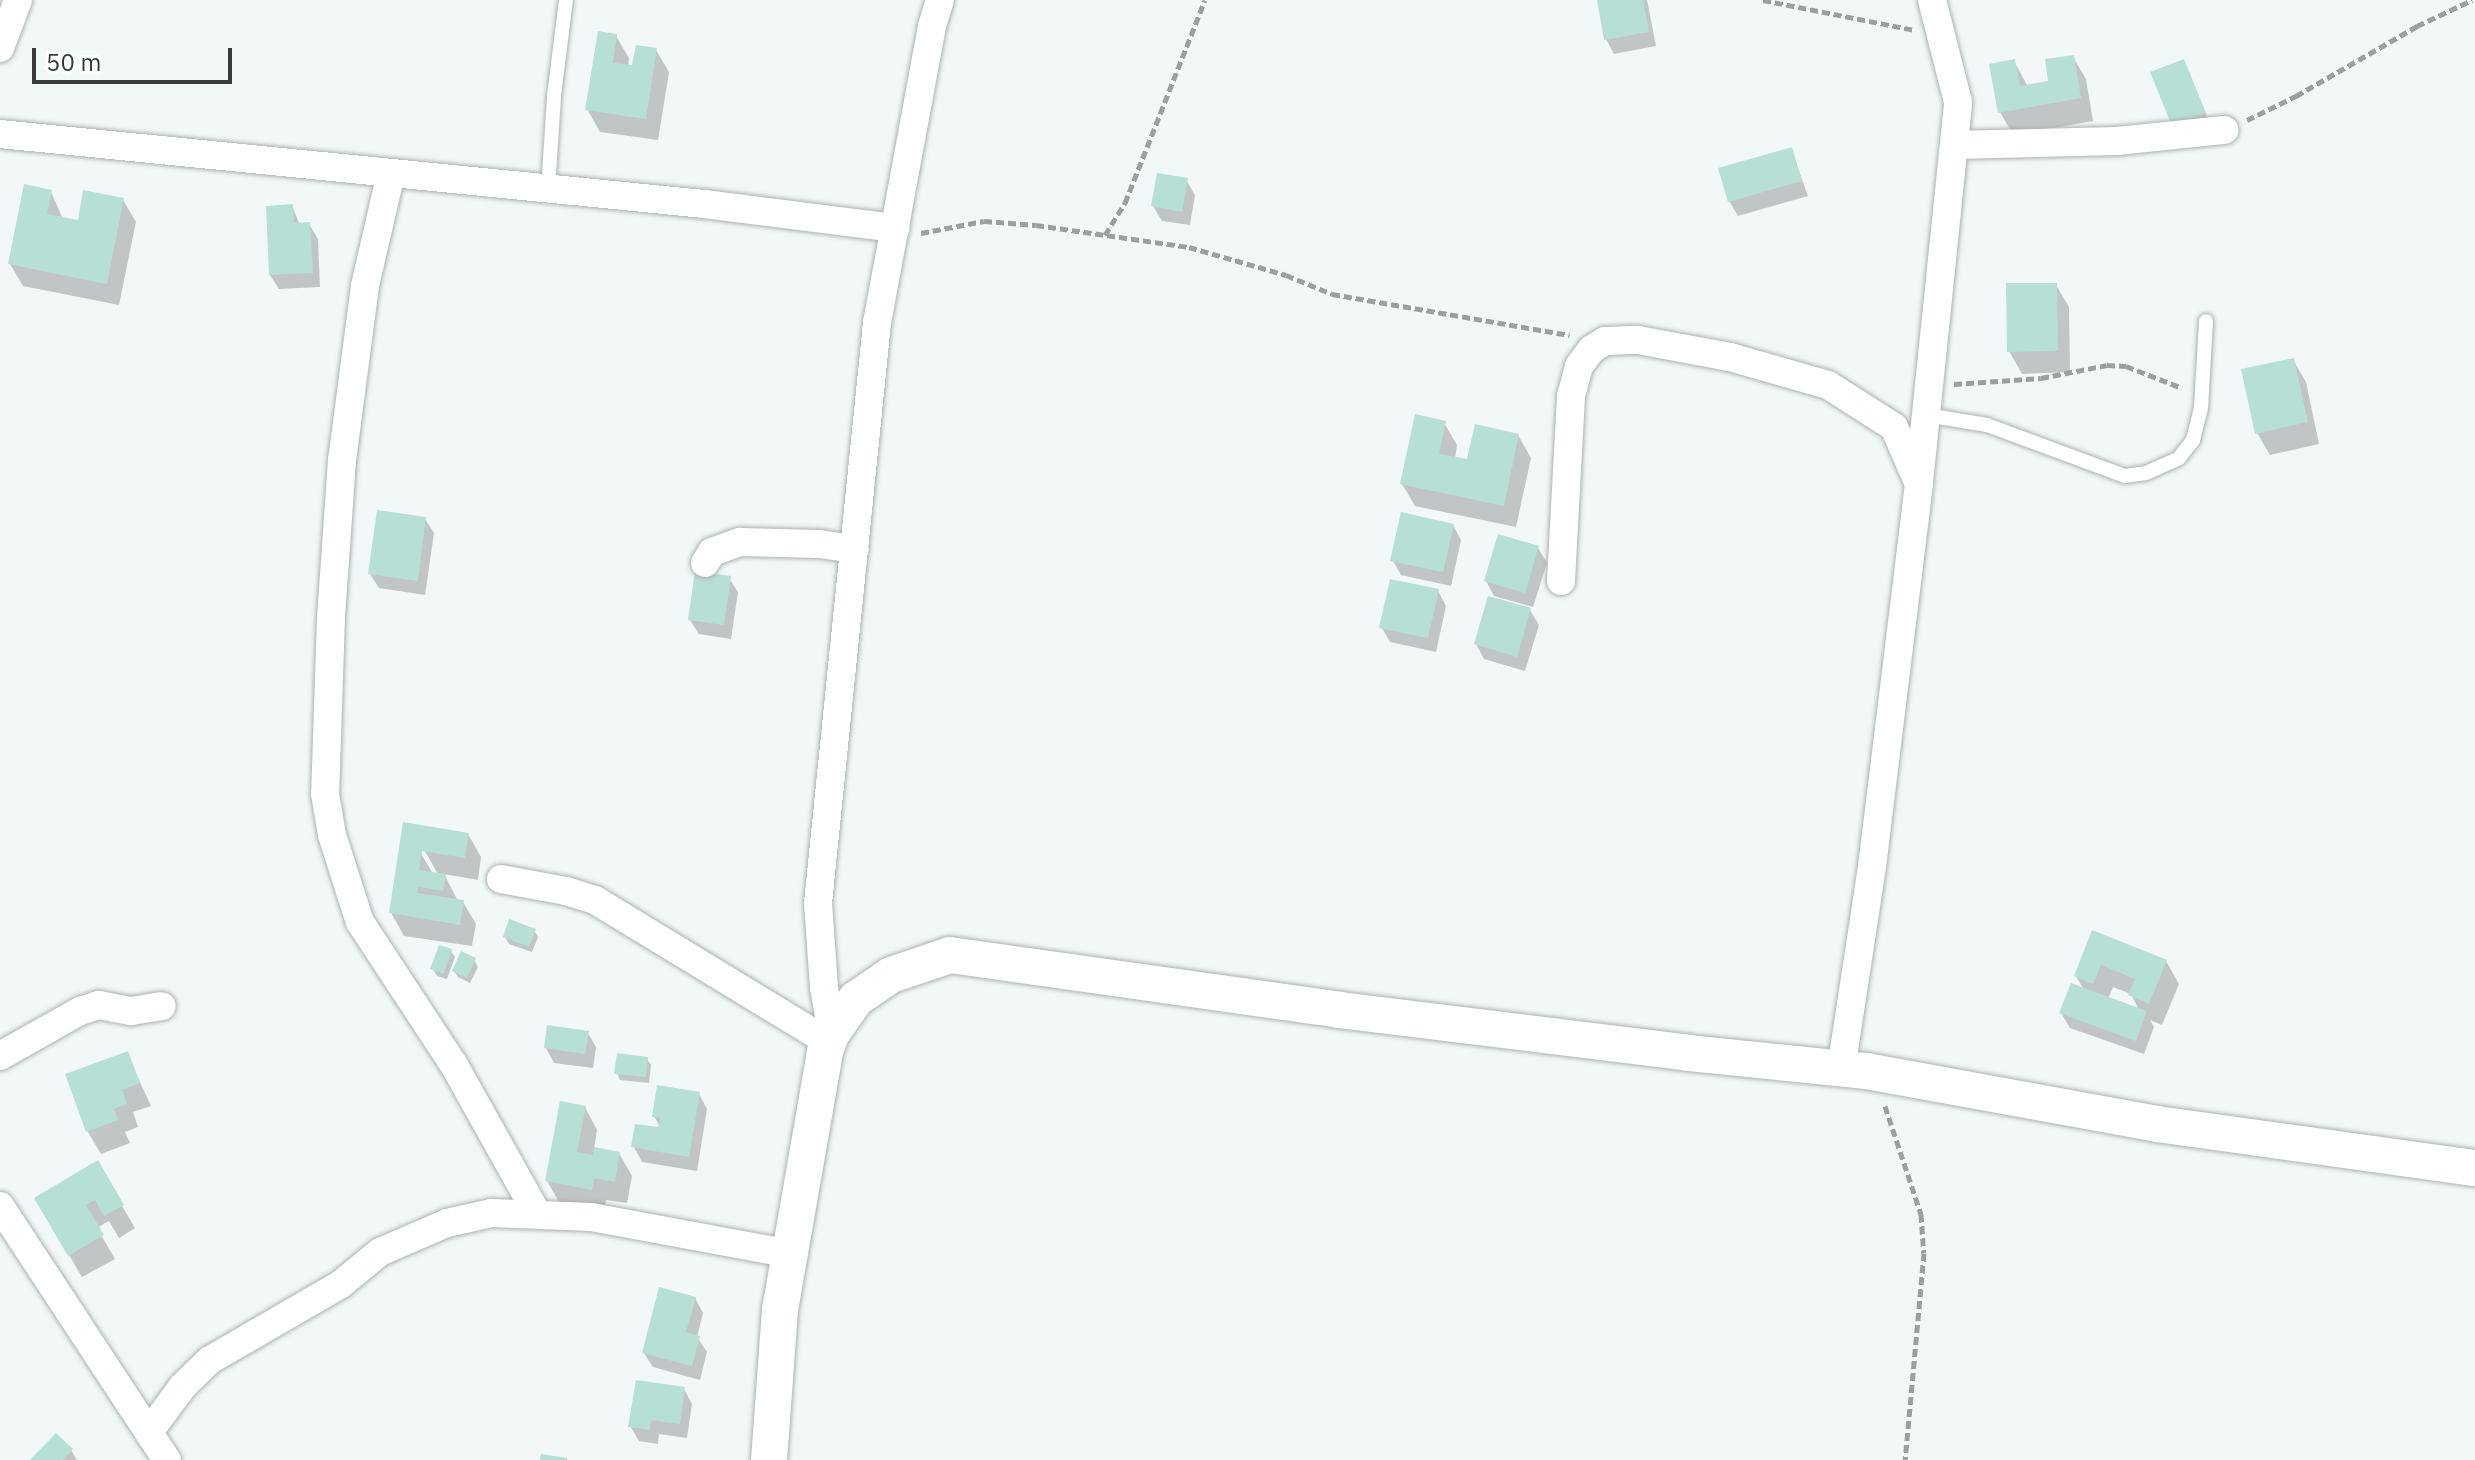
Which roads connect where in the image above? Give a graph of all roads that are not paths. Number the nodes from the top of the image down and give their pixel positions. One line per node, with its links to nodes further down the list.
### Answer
1 (18, 0): 5 (street)
2 (566, 0): 10 (lane)
3 (940, 0): 11 (street)
4 (1932, 0): 8 (street)
5 (0, 48)
6 (2224, 130): 8 (street)
7 (0, 134): 9 (street)
8 (1955, 145): 13 (street)
9 (391, 173): 10 (street); 25 (street)
10 (548, 190): 11 (street)
11 (893, 234): 15 (street)
12 (2206, 321): 13 (lane)
13 (1926, 415): 14 (street)
14 (1919, 484): 17 (street); 22 (street)
15 (855, 549): 16 (street); 20 (street)
16 (705, 563)
17 (1561, 581)
18 (501, 879): 20 (street)
19 (162, 1006): 21 (street)
20 (830, 1037): 22 (street); 26 (street)
21 (0, 1056)
22 (1857, 1070): 23 (street)
23 (2473, 1165)
24 (0, 1206): 27 (street)
25 (536, 1212): 26 (street); 27 (street)
26 (790, 1254): 29 (street)
27 (149, 1432): 28 (street)
28 (167, 1460)
29 (769, 1460)

